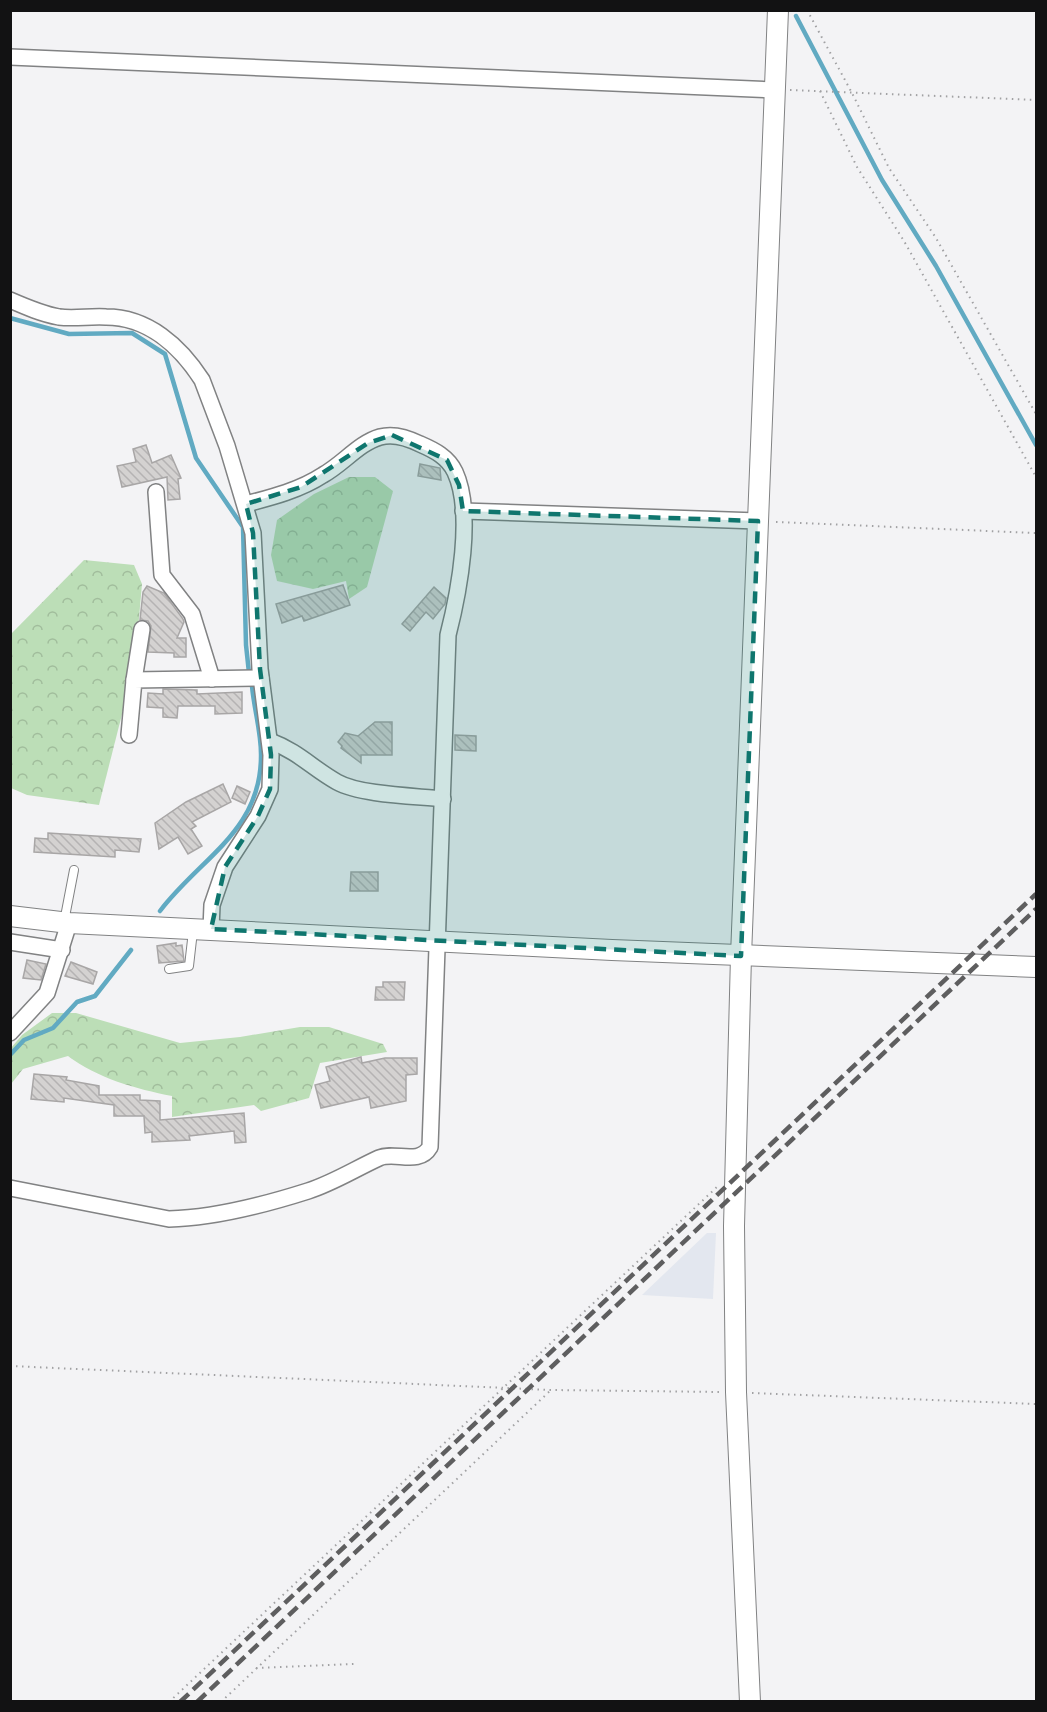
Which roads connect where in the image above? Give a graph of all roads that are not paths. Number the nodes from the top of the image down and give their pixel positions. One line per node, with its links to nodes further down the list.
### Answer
1 (778, 10): 3 (street)
2 (10, 57): 3 (street)
3 (775, 90): 8 (street)
4 (10, 300): 6 (street)
5 (156, 492): 11 (street)
6 (246, 504): 7 (street); 10 (street)
7 (463, 511): 8 (street); 15 (street)
8 (758, 521): 23 (street)
9 (142, 629): 12 (street)
10 (261, 678): 11 (street); 14 (street)
11 (212, 679): 12 (street)
12 (134, 680): 13 (street)
13 (129, 735)
14 (270, 741): 15 (street); 19 (street)
15 (443, 799): 20 (street)
16 (74, 870): 18 (lane)
17 (10, 916): 18 (street)
18 (66, 923): 19 (street); 22 (street)
19 (202, 929): 20 (street); 25 (lane)
20 (437, 941): 23 (street); 27 (street)
21 (10, 942): 22 (street)
22 (62, 950): 26 (street)
23 (741, 956): 24 (street); 28 (street)
24 (1036, 967)
25 (169, 969)
26 (10, 1033)
27 (10, 1188)
28 (750, 1701)

